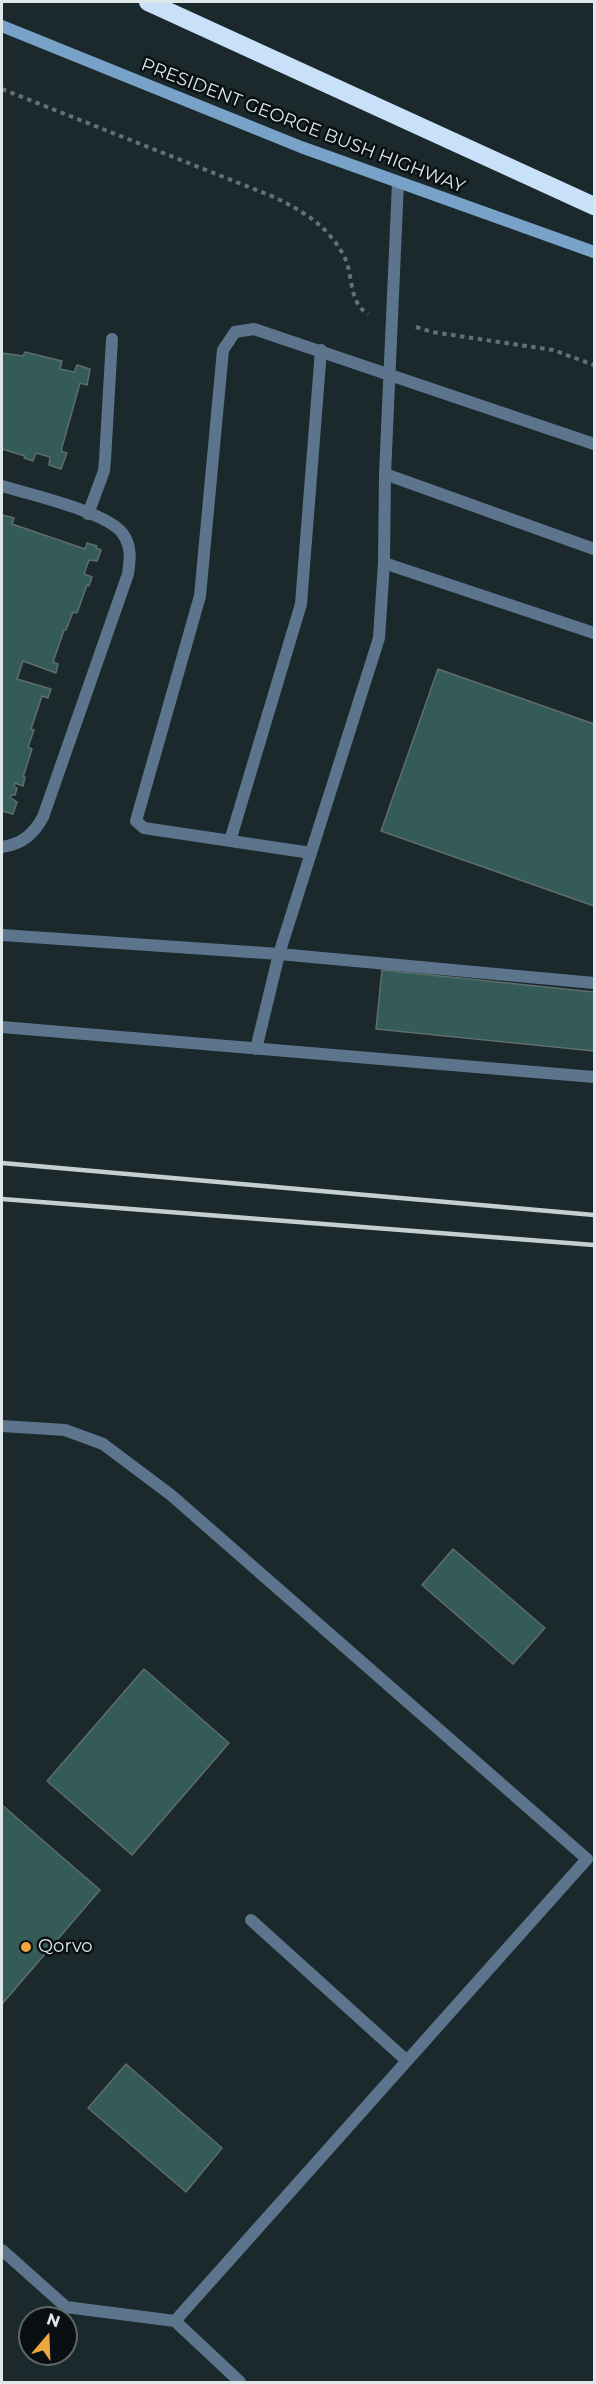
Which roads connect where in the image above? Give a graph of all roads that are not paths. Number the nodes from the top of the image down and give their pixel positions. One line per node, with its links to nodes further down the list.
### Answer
1 (148, 2): 4 (highway)
2 (2, 26): 3 (main road, PRESIDENT GEORGE BUSH HIGHWAY)
3 (398, 183): 5 (main road, PRESIDENT GEORGE BUSH HIGHWAY); 8 (lane)
4 (594, 206)
5 (594, 252)
6 (112, 339): 12 (lane)
7 (321, 350): 8 (lane); 16 (lane); 16 (lane)
8 (390, 373): 9 (lane); 10 (lane)
9 (594, 444)
10 (385, 474): 13 (lane); 14 (lane)
11 (2, 486): 12 (lane)
12 (88, 514): 17 (lane)
13 (594, 549)
14 (384, 563): 15 (lane); 18 (lane)
15 (594, 633)
16 (230, 841): 18 (lane)
17 (2, 848)
18 (311, 853): 20 (lane)
19 (2, 935): 20 (lane)
20 (279, 954): 21 (lane); 23 (lane)
21 (594, 983)
22 (2, 1027): 23 (lane)
23 (256, 1049): 24 (lane)
24 (594, 1077)
25 (2, 1426): 26 (lane)
26 (591, 1855): 28 (lane)
27 (251, 1920): 28 (lane)
28 (406, 2060): 30 (lane)
29 (2, 2250): 30 (lane)
30 (175, 2321): 31 (lane)
31 (240, 2382)

